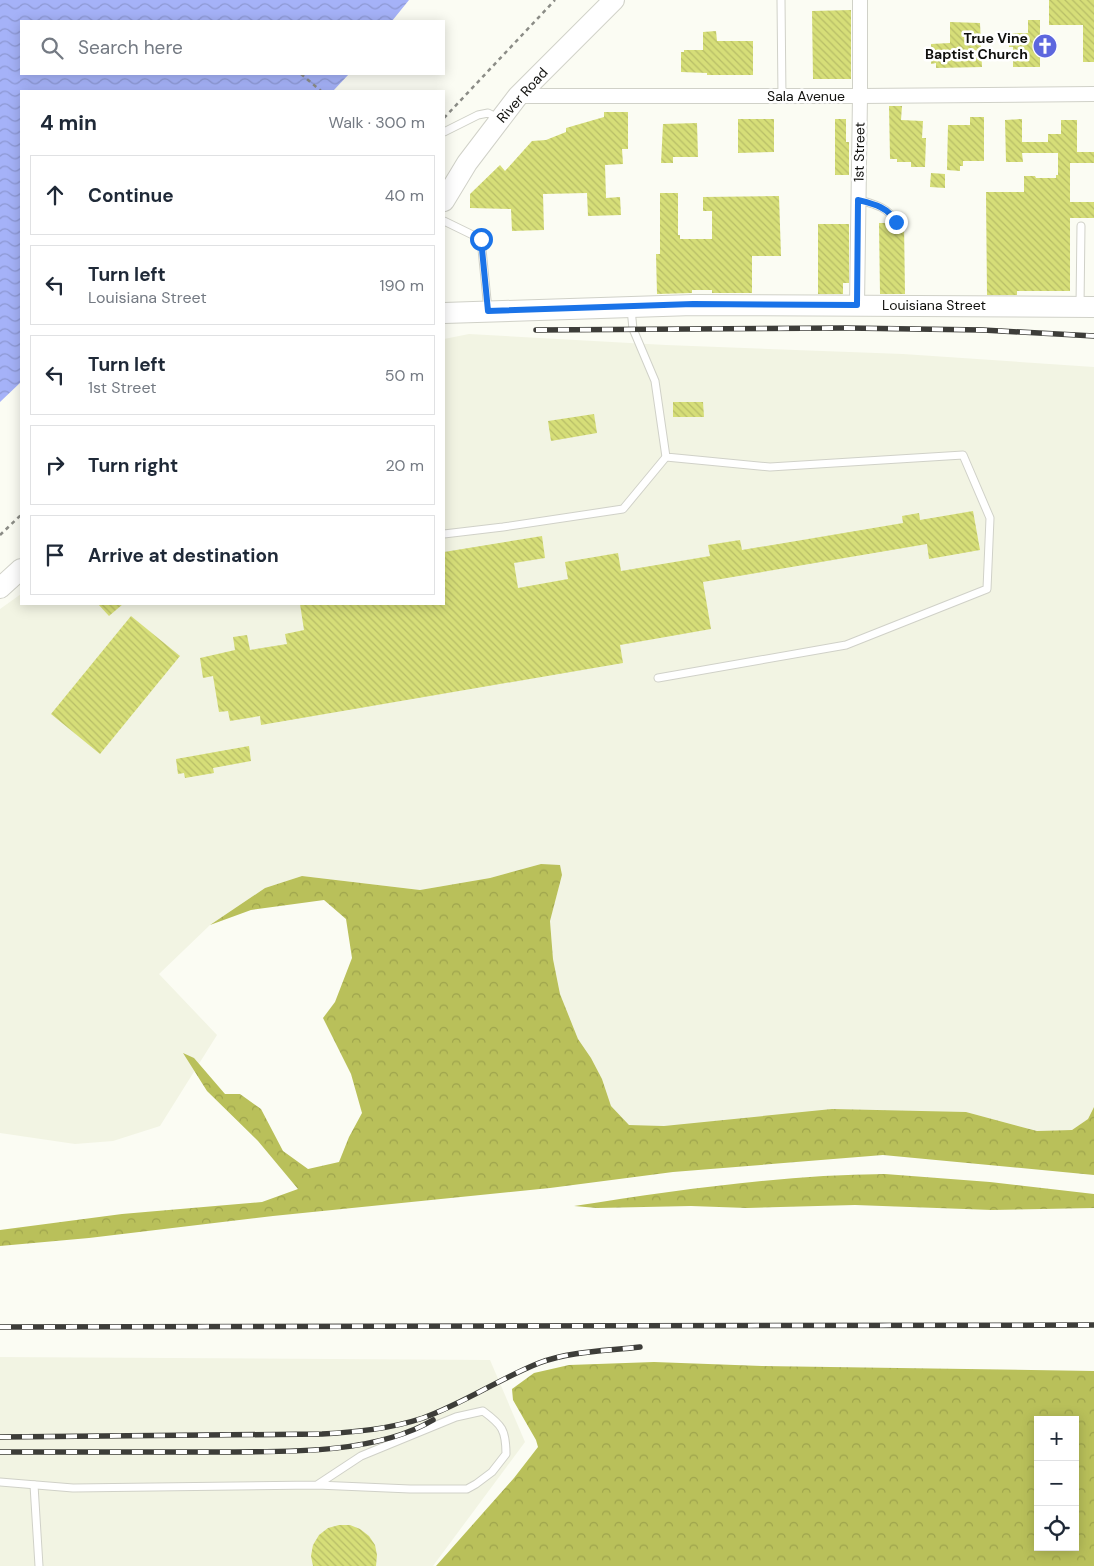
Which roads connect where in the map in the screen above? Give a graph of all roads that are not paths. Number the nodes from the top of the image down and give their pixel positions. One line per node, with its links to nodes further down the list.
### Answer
1 (614, 0): 5 (main road, River Road)
2 (781, 0): 6 (lane)
3 (860, 0): 7 (street, 1st Street)
4 (1094, 94): 7 (street, Sala Avenue)
5 (518, 96): 6 (street, Sala Avenue); 8 (main road, River Road)
6 (782, 96): 7 (street, Sala Avenue)
7 (860, 96): 11 (street, 1st Street)
8 (500, 119): 9 (lane); 10 (main road, River Road)
9 (445, 132)
10 (445, 199)
11 (858, 200): 13 (lane); 15 (street, 1st Street)
12 (445, 222): 18 (lane)
13 (896, 222)
14 (1081, 226): 17 (lane)
15 (857, 305): 16 (main road, Louisiana Street); 17 (main road, Louisiana Street)
16 (631, 306): 18 (main road, Louisiana Street); 20 (lane)
17 (1087, 307)
18 (488, 311): 19 (main road, Louisiana Street)
19 (445, 313)
20 (666, 457): 21 (lane); 24 (lane)
21 (445, 534)
22 (20, 570): 23 (main road)
23 (0, 588)
24 (658, 678)
25 (0, 1482): 26 (lane)
26 (34, 1485): 27 (lane); 28 (lane)
27 (317, 1485): 27 (lane)
28 (39, 1566)

